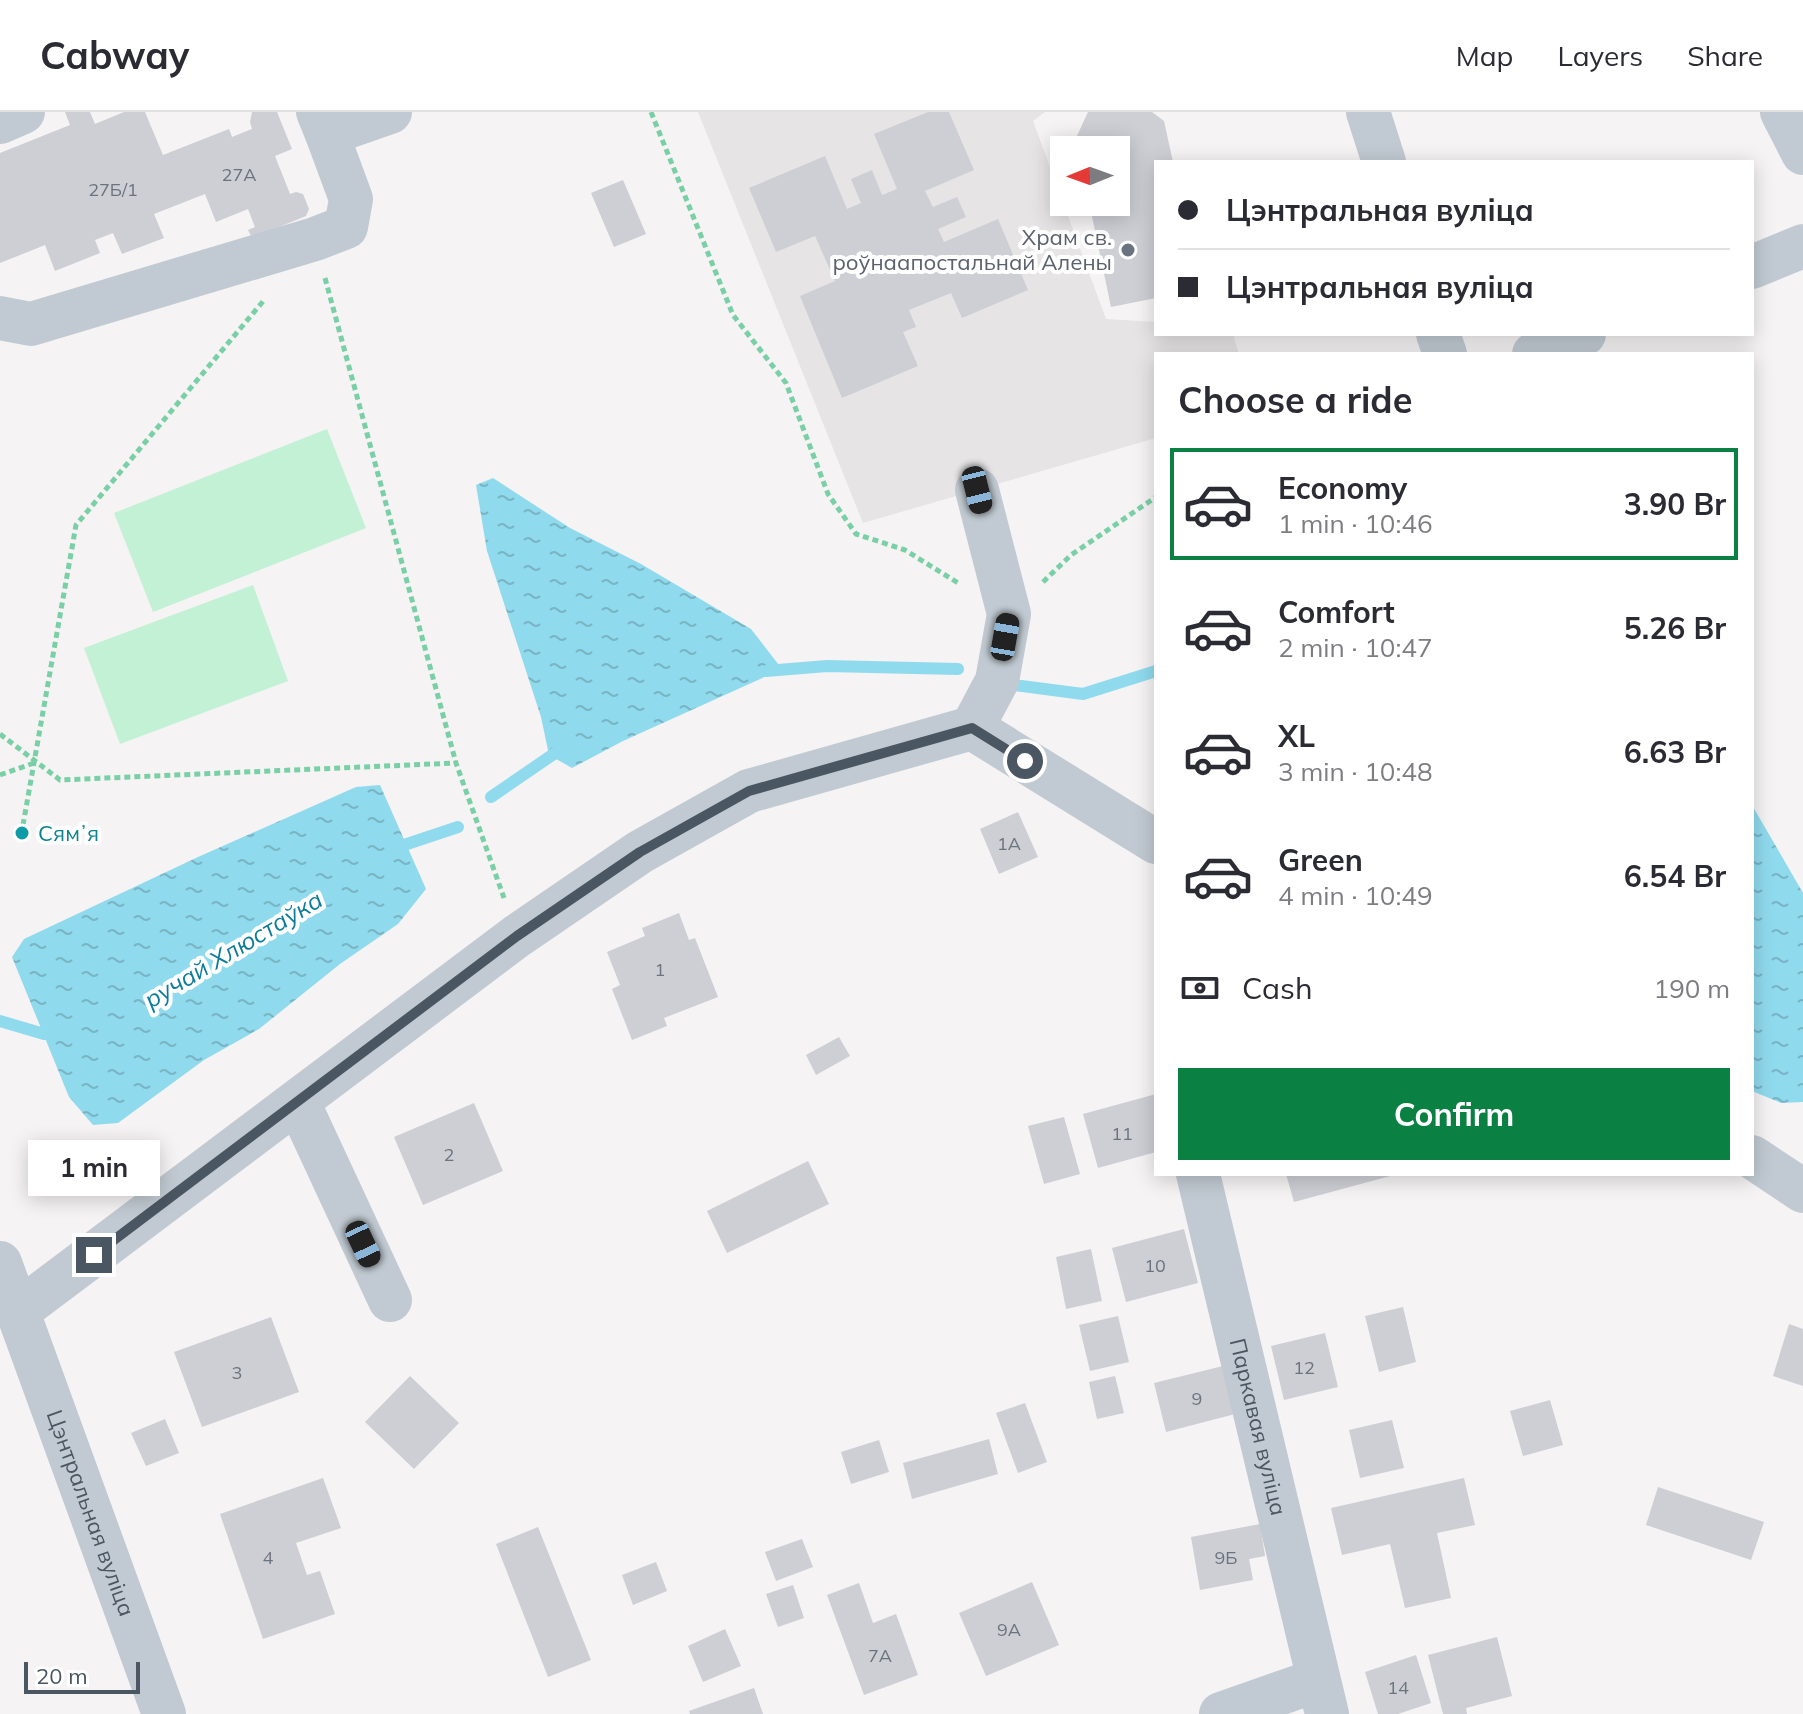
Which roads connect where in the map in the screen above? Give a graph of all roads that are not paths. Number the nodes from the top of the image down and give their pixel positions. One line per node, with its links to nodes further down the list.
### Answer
1 (23, 112): 5 (street)
2 (390, 112): 6 (street)
3 (1368, 112): 8 (street)
4 (1782, 112): 7 (street)
5 (0, 122)
6 (323, 123): 11 (street)
7 (1803, 153)
8 (1383, 160)
9 (1803, 246): 10 (street)
10 (1754, 266)
11 (0, 318)
12 (1579, 336): 13 (street)
13 (1539, 352)
14 (977, 490): 15 (street)
15 (972, 728): 16 (street); 17 (street)
16 (1154, 841)
17 (298, 1102): 22 (street); 23 (street)
18 (1754, 1158): 20 (street)
19 (1198, 1176): 24 (street, Паркавая вуліца)
20 (1803, 1191)
21 (0, 1263): 23 (street, Цэнтральная вуліца)
22 (390, 1300)
23 (17, 1312): 25 (street, Цэнтральная вуліца)
24 (1323, 1697): 26 (street, Паркавая вуліца)
25 (164, 1714)
26 (1221, 1714)

